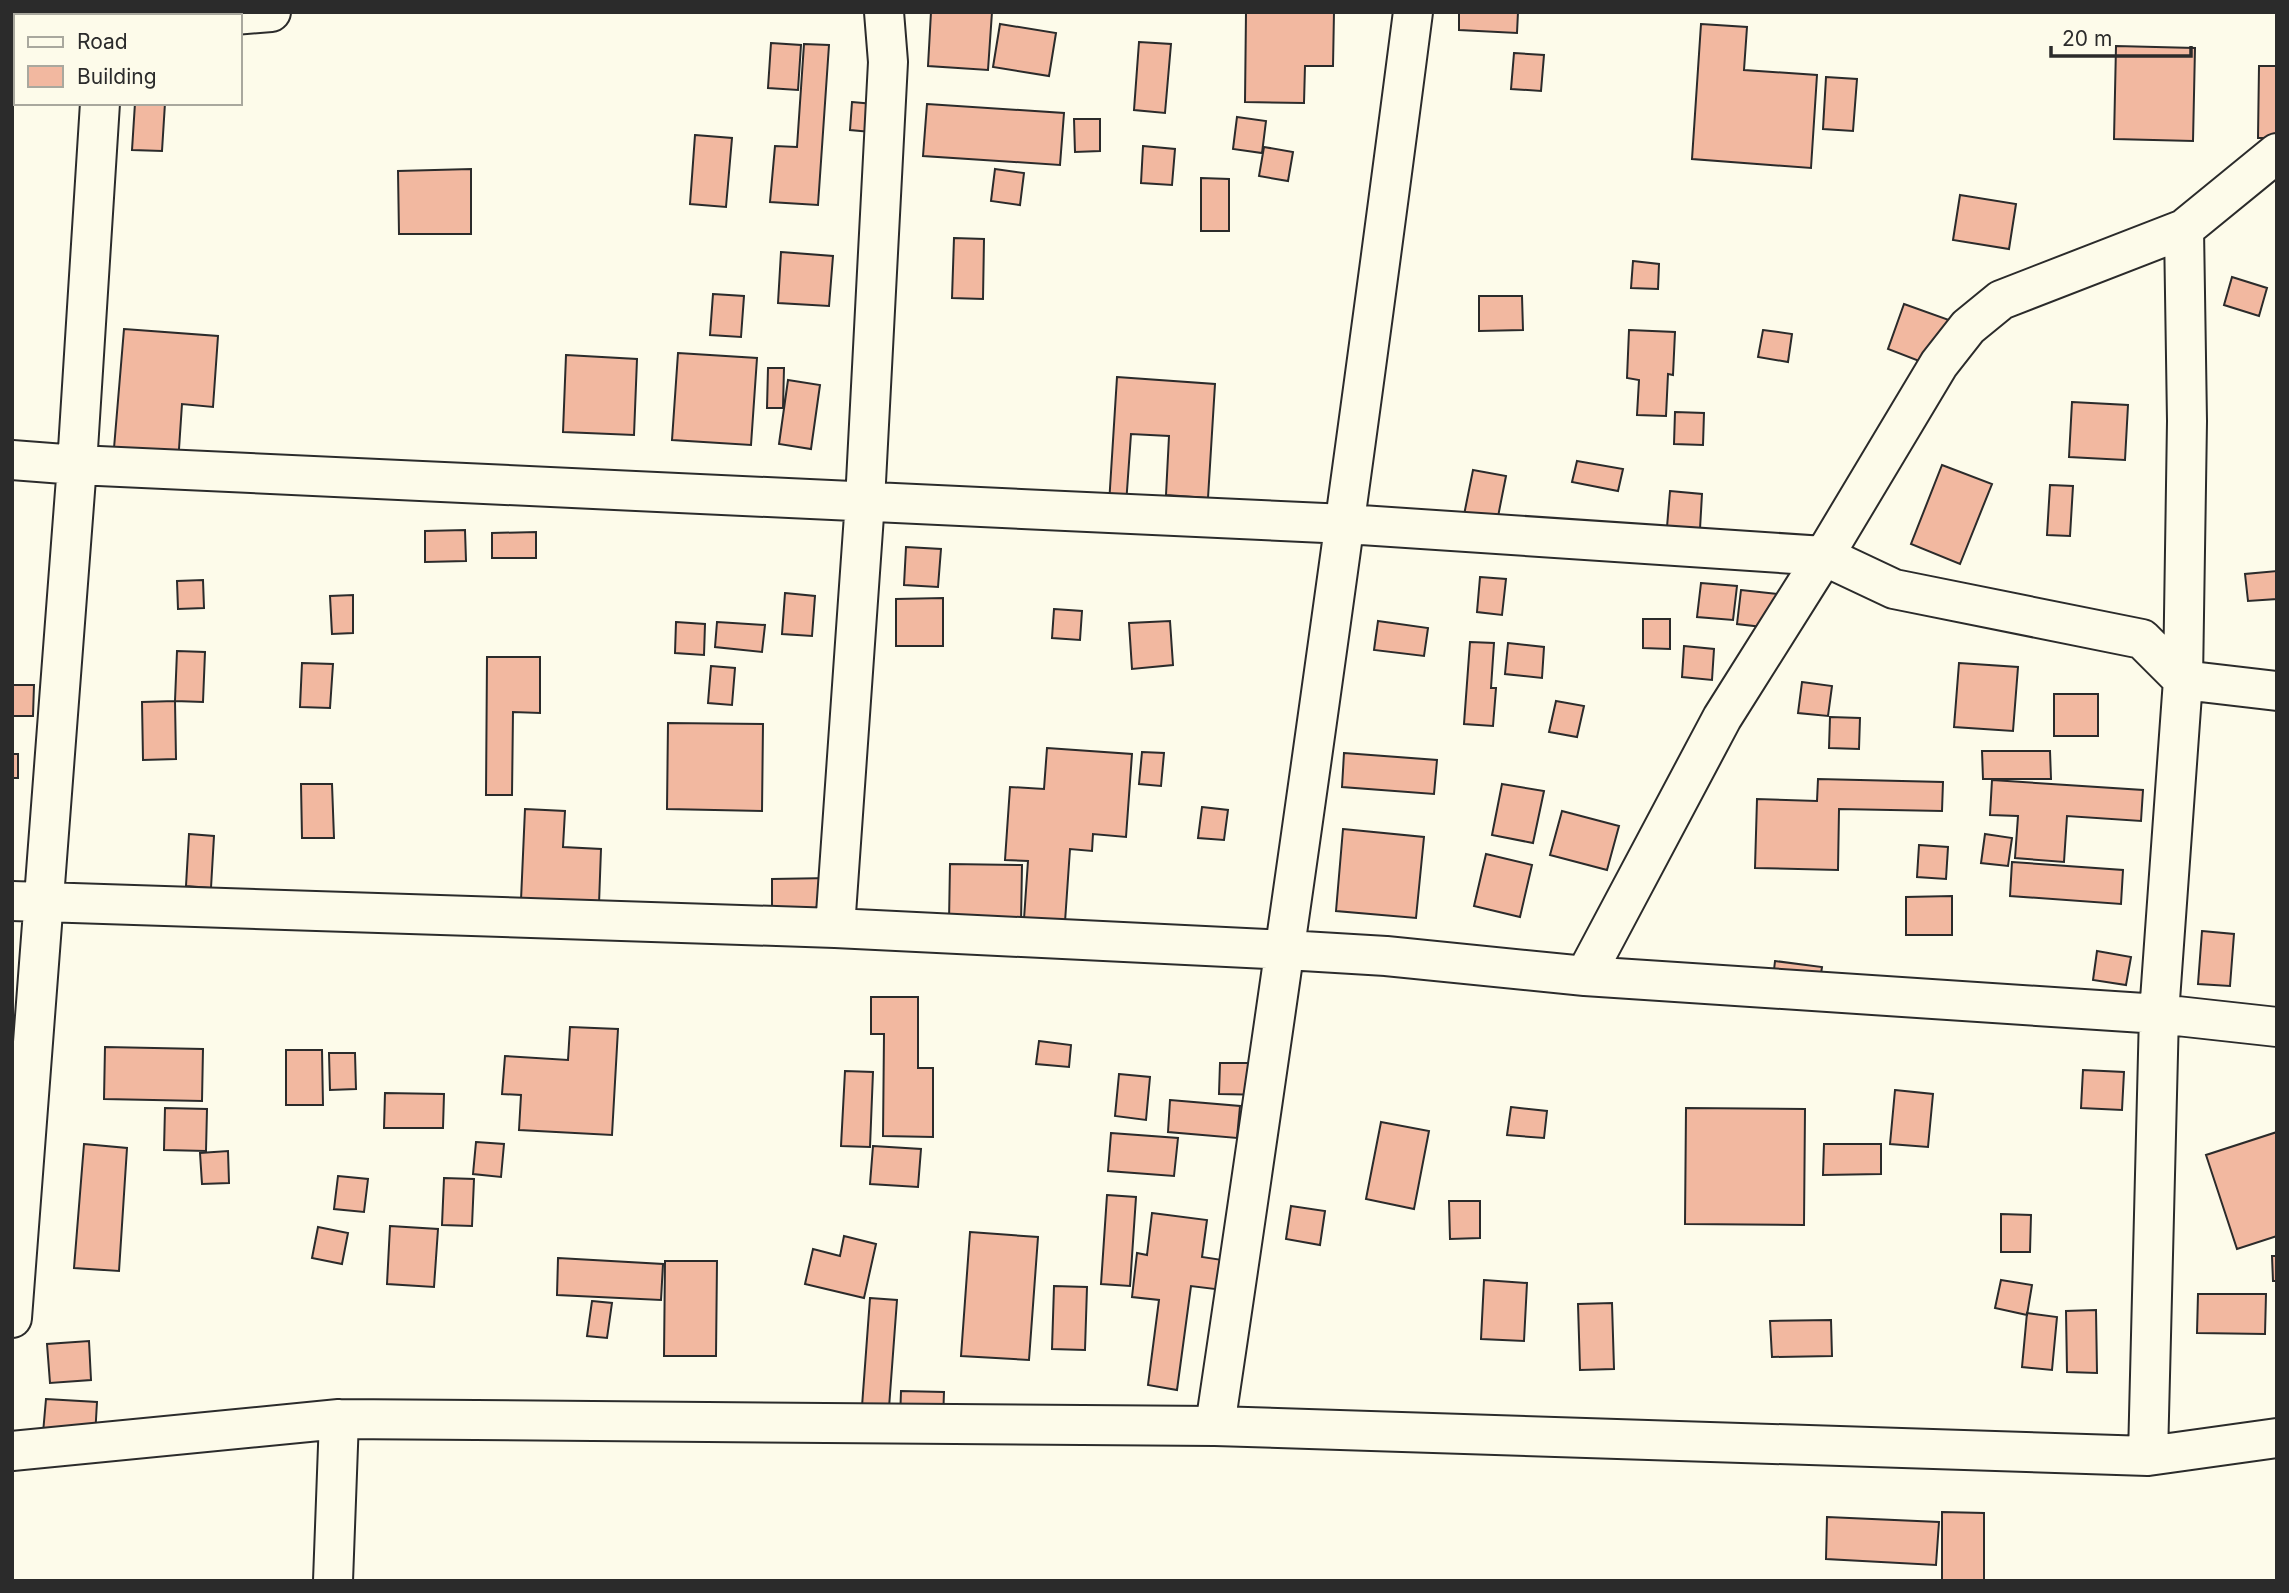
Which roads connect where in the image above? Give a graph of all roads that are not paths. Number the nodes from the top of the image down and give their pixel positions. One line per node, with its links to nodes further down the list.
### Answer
1 (271, 12): 4 (street)
2 (884, 12): 10 (street)
3 (1413, 12): 11 (street)
4 (242, 14)
5 (100, 105): 9 (street)
6 (2277, 153): 7 (street)
7 (2184, 229): 12 (street); 13 (street)
8 (12, 460): 9 (street)
9 (77, 465): 10 (street); 15 (street)
10 (865, 501): 11 (street); 16 (street)
11 (1346, 524): 12 (street); 17 (street)
12 (1824, 556): 13 (street); 18 (street)
13 (2183, 680): 14 (street); 19 (street)
14 (2277, 691)
15 (29, 902): 16 (street); 21 (street)
16 (835, 928): 17 (street)
17 (1286, 950): 18 (street); 23 (street)
18 (1585, 976): 19 (street)
19 (2159, 1014): 20 (street); 26 (street)
20 (2277, 1027)
21 (12, 1318)
22 (339, 1419): 23 (street); 25 (street); 27 (street)
23 (1214, 1426): 26 (street)
24 (2277, 1438): 26 (street)
25 (12, 1451)
26 (2148, 1456)
27 (333, 1581)

